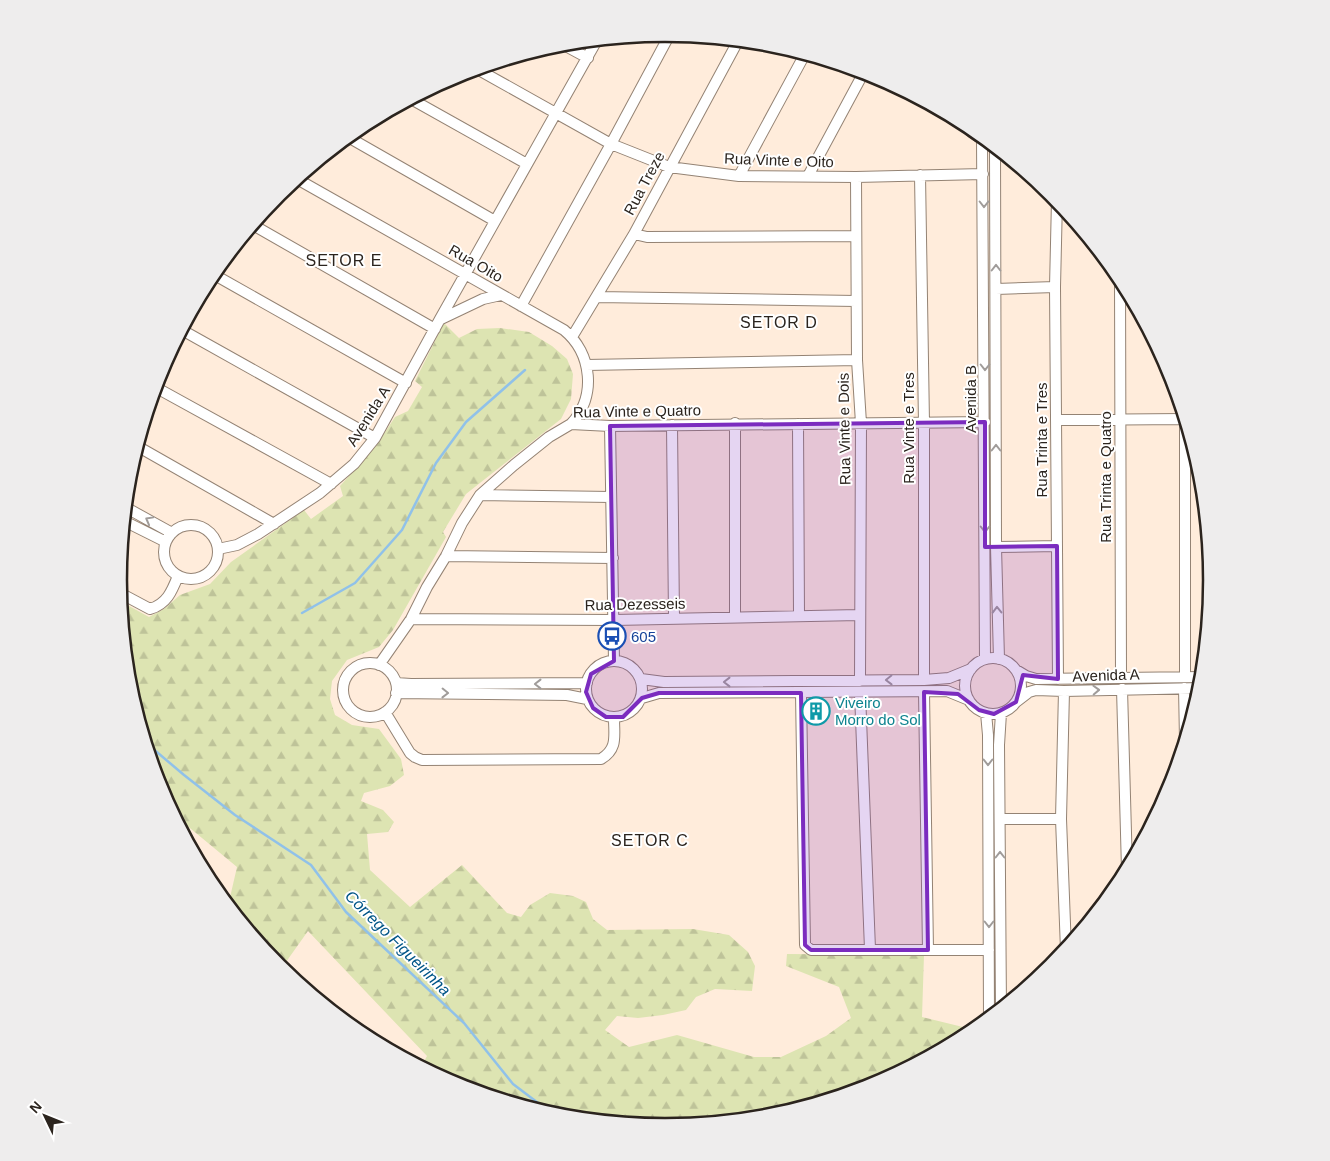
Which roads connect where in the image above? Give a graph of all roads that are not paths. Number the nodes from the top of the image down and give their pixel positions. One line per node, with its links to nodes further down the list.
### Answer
1 (666, 42): 12 (street)
2 (593, 47): 5 (street, Avenida A)
3 (735, 47): 16 (street, Rua Treze)
4 (574, 51): 5 (street)
5 (588, 58): 10 (street, Avenida A)
6 (801, 60): 18 (street)
7 (485, 74): 10 (street, Rua Vinte e Oito)
8 (860, 79): 19 (street)
9 (417, 103): 15 (street)
10 (556, 113): 12 (street, Rua Vinte e Oito); 15 (street, Avenida A)
11 (355, 141): 24 (street)
12 (611, 144): 16 (street, Rua Vinte e Oito); 36 (street)
13 (983, 147): 17 (street, Avenida B)
14 (995, 156): 31 (street, Avenida B, one-way to 14)
15 (527, 164): 24 (street, Avenida A)
16 (669, 167): 18 (street, Rua Vinte e Oito); 26 (street, Rua Treze)
17 (983, 174): 20 (street, Rua Vinte e Oito); 48 (street, Avenida B, one-way to 48)
18 (739, 176): 19 (street, Rua Vinte e Oito)
19 (808, 176): 21 (street, Rua Vinte e Oito)
20 (920, 176): 21 (street, Rua Vinte e Oito); 51 (street, Rua Vinte e Tres)
21 (856, 177): 27 (street, Rua Vinte e Dois)
22 (303, 183): 28 (street, Rua Oito)
23 (1057, 213): 30 (street, Rua Trinta e Tres)
24 (495, 221): 28 (street, Avenida A)
25 (259, 228): 38 (street)
26 (634, 234): 27 (street); 34 (street, Rua Treze)
27 (855, 236): 35 (street, Rua Vinte e Dois)
28 (465, 275): 32 (street, Rua Oito); 37 (street, Avenida A)
29 (221, 278): 43 (street)
30 (1055, 287): 31 (street); 47 (street, Rua Trinta e Tres)
31 (996, 288): 68 (street, Avenida B, one-way to 31)
32 (501, 295): 36 (street, Rua Oito); 37 (street)
33 (1120, 295): 45 (street, Rua Trinta e Quatro)
34 (597, 297): 35 (street); 40 (street, Rua Treze)
35 (856, 301): 41 (street, Rua Vinte e Dois)
36 (521, 306): 40 (street, Rua Oito)
37 (440, 319): 38 (street, Avenida A)
38 (435, 329): 43 (street, Avenida A)
39 (187, 333): 56 (street)
40 (572, 337): 42 (street, Rua Oito)
41 (857, 360): 42 (street); 50 (street, Rua Vinte e Dois)
42 (586, 365): 52 (street, Rua Oito)
43 (406, 383): 56 (street, Avenida A)
44 (162, 391): 59 (street)
45 (1120, 419): 46 (street); 47 (street); 88 (street, Rua Trinta e Quatro)
46 (1178, 419)
47 (1056, 420): 67 (street, Rua Trinta e Tres)
48 (985, 422): 51 (street, Rua Vinte e Quatro); 80 (street, Avenida B, one-way to 80)
49 (735, 423): 53 (street, Rua Vinte e Quatro); 54 (street, Rua Vinte e Quatro); 76 (street)
50 (861, 423): 51 (street, Rua Vinte e Quatro); 53 (street, Rua Vinte e Quatro); 74 (street, Rua Vinte e Dois)
51 (924, 423): 91 (street, Rua Vinte e Tres)
52 (571, 424): 55 (street, Rua Vinte e Quatro); 60 (street, Rua Vinte e Quatro)
53 (798, 424): 75 (street)
54 (672, 425): 55 (street, Rua Vinte e Quatro); 77 (street)
55 (610, 426): 61 (street)
56 (375, 438): 59 (street, Avenida A)
57 (1185, 441): 86 (street)
58 (143, 449): 64 (street)
59 (331, 484): 64 (street, Avenida A)
60 (480, 495): 61 (street); 70 (street, Rua Vinte e Quatro)
61 (611, 497): 71 (street)
62 (132, 510): 65 (street, one-way to 62)
63 (130, 524): 66 (street)
64 (274, 524): 69 (street, Avenida A)
65 (172, 533): 66 (street); 69 (street)
66 (166, 542): 72 (street)
67 (1057, 546): 68 (street); 90 (street, Rua Trinta e Tres)
68 (996, 547): 81 (street, Avenida B, one-way to 68)
69 (218, 549): 72 (street)
70 (446, 556): 71 (street); 78 (street, Rua Vinte e Quatro)
71 (612, 558): 79 (street)
72 (178, 576): 73 (street)
73 (127, 597)
74 (859, 614): 75 (street, Rua Dezesseis); 92 (street, Rua Vinte e Dois)
75 (800, 615): 76 (street, Rua Dezesseis)
76 (735, 616): 77 (street, Rua Dezesseis)
77 (674, 618): 79 (street, Rua Dezesseis)
78 (411, 620): 79 (street, Rua Dezesseis); 83 (street, Rua Vinte e Quatro)
79 (614, 620): 82 (street)
80 (985, 659): 81 (street); 84 (street)
81 (1000, 659): 85 (street)
82 (614, 661): 89 (street); 93 (street)
83 (379, 664): 94 (street); 106 (street)
84 (971, 669): 91 (street); 104 (street)
85 (1016, 670): 90 (street, Avenida A); 105 (street)
86 (1185, 677): 87 (street, Avenida A); 88 (street, Avenida A)
87 (1194, 677)
88 (1120, 678): 90 (street, Avenida A)
89 (641, 679): 92 (street, one-way to 89); 103 (street)
90 (1058, 679)
91 (924, 680): 92 (street, one-way to 92)
92 (860, 681)
93 (587, 683): 94 (street, one-way to 94); 102 (street)
94 (396, 688): 102 (street, one-way to 102); 106 (street)
95 (1184, 688): 96 (street, Avenida A); 97 (street, Avenida A); 110 (street)
96 (1192, 688)
97 (1122, 689): 98 (street, Avenida A, one-way to 97); 113 (street)
98 (1064, 691): 105 (street, Avenida A); 111 (street)
99 (924, 692): 101 (street); 104 (street); 116 (street)
100 (801, 693): 101 (street); 103 (street); 115 (street)
101 (860, 693): 115 (street)
102 (588, 698): 109 (street)
103 (642, 698): 109 (street)
104 (969, 700): 107 (street)
105 (1016, 702): 108 (street)
106 (385, 712): 109 (street)
107 (986, 713): 108 (street); 117 (street, one-way to 117)
108 (1001, 713): 112 (street)
109 (614, 718)
110 (1185, 721)
111 (1062, 819): 112 (street); 114 (street)
112 (1000, 820): 118 (street, one-way to 112)
113 (1128, 855)
114 (1066, 939)
115 (870, 949): 116 (street)
116 (928, 950): 117 (street)
117 (989, 950): 119 (street)
118 (1001, 1001)
119 (989, 1010)

